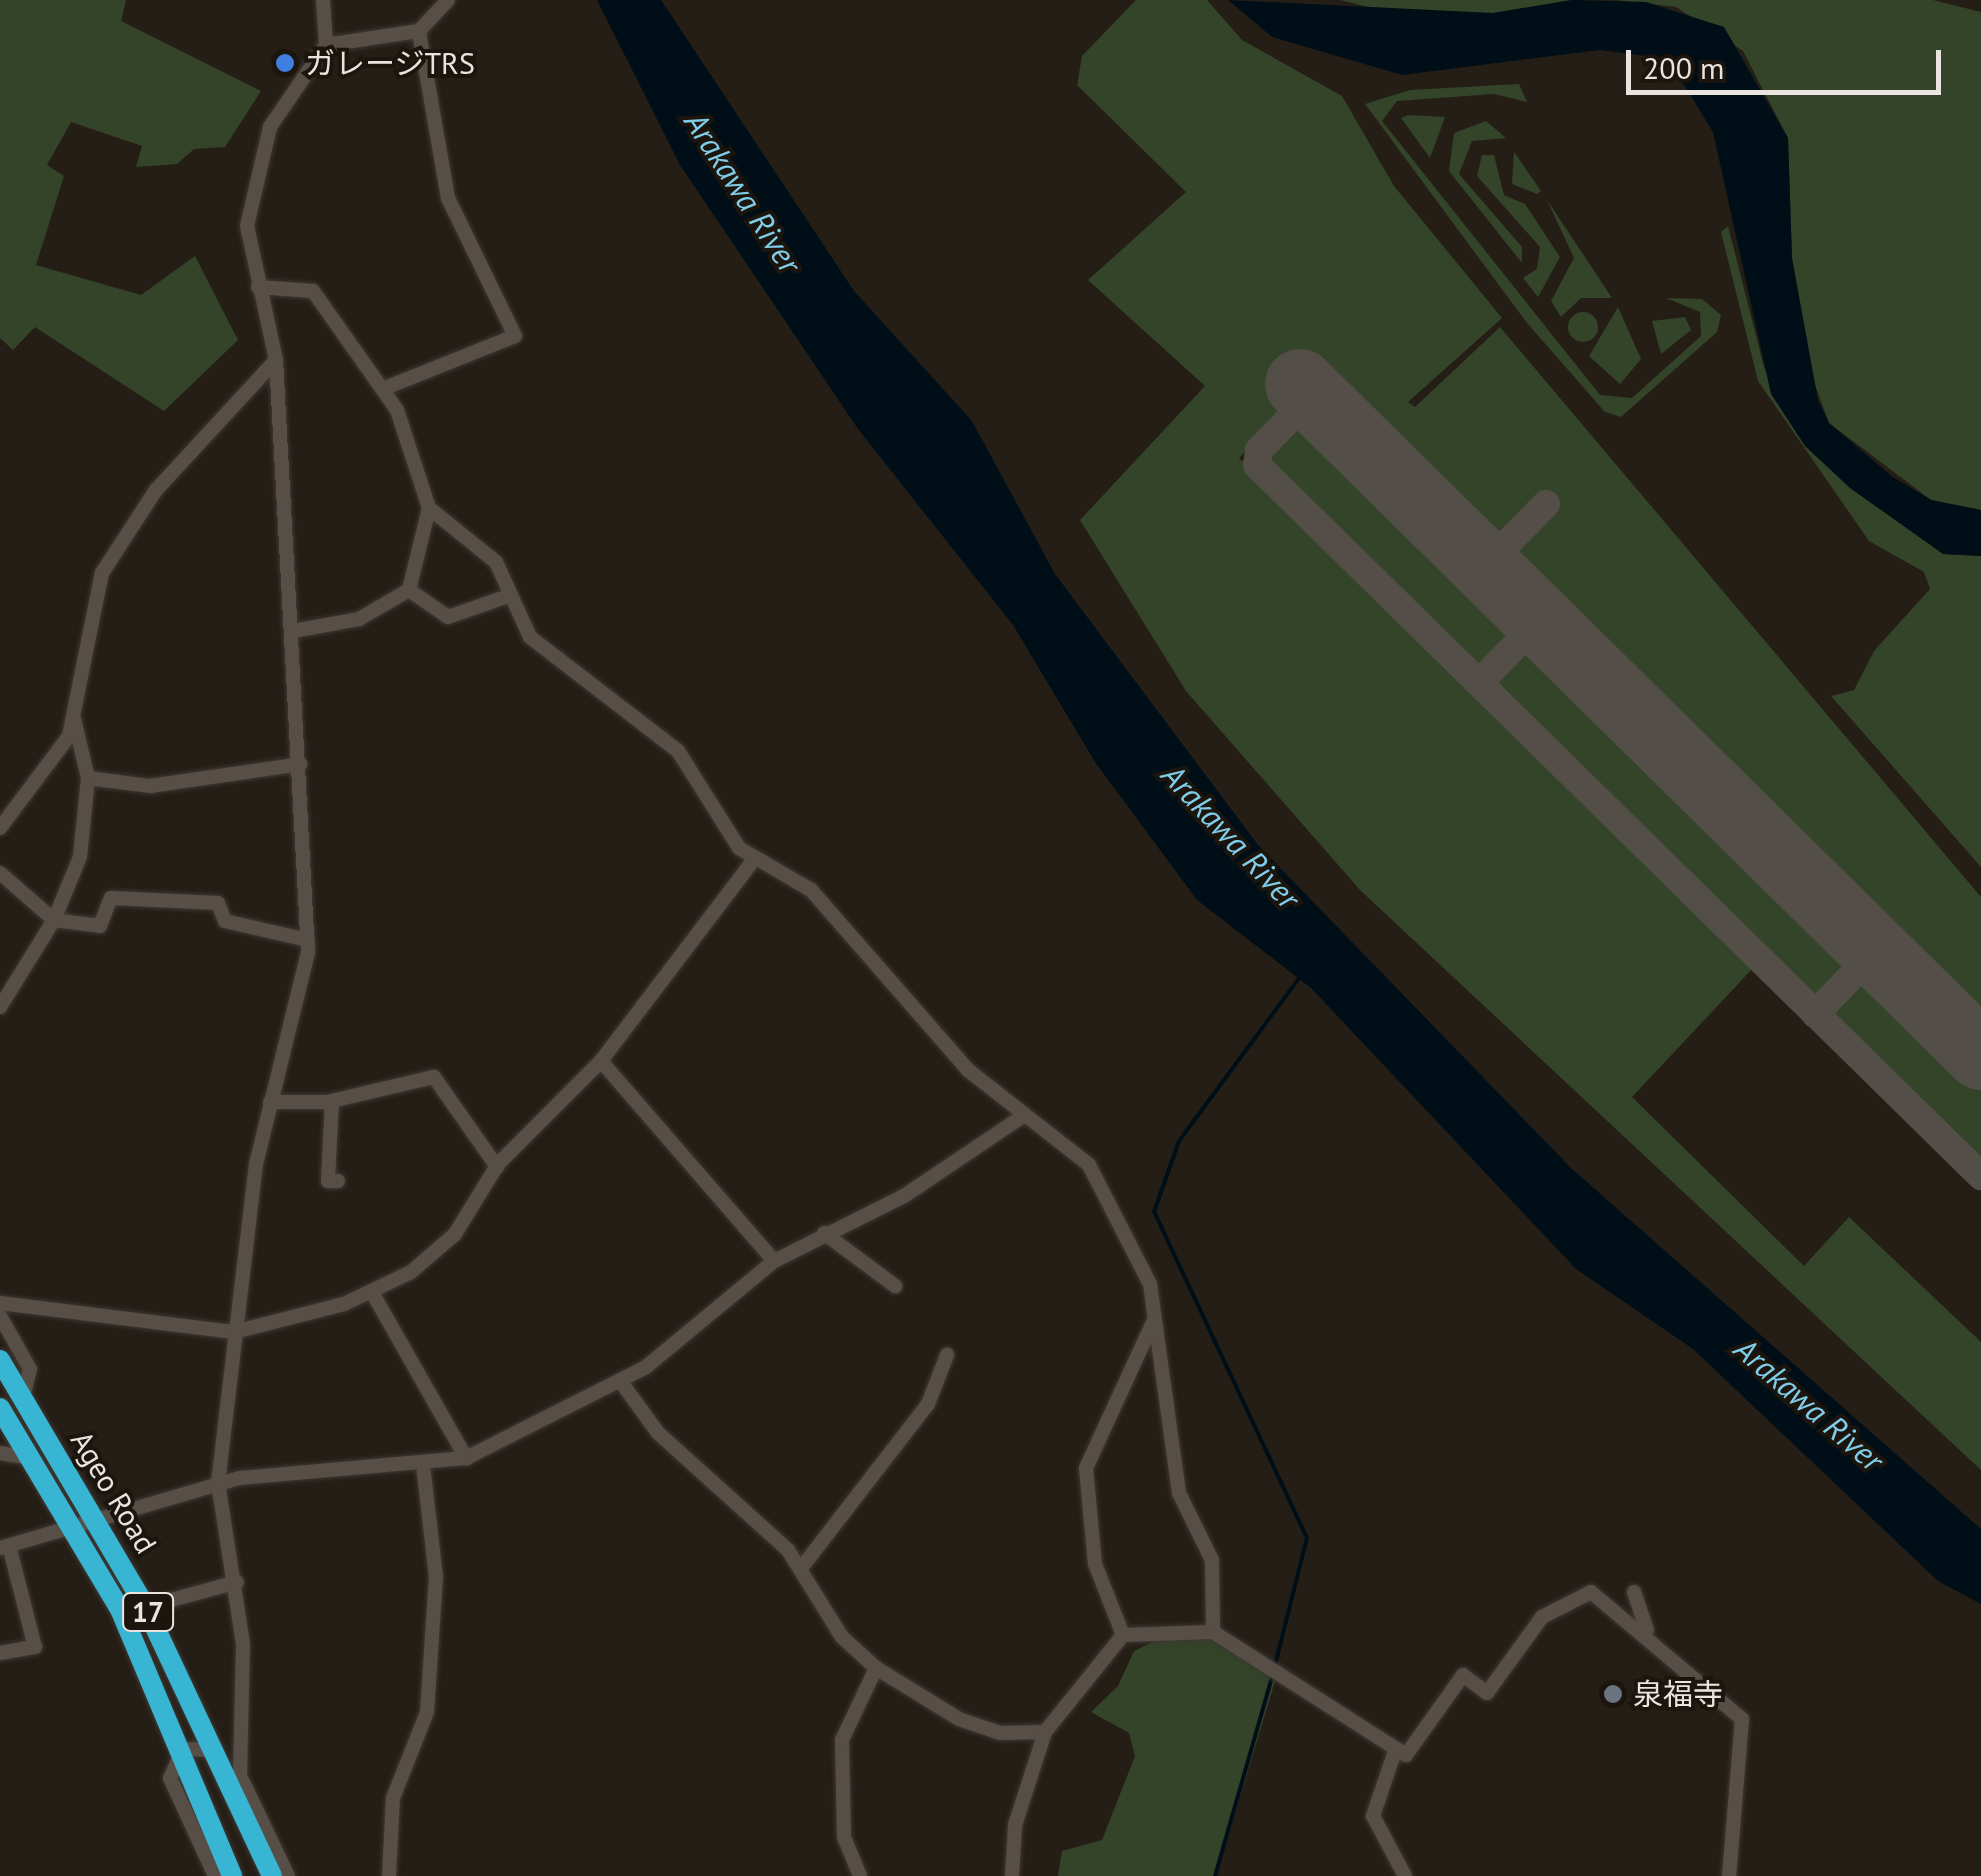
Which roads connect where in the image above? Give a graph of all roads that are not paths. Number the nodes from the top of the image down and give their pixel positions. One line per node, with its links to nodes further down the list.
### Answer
1 (322, 0): 4 (street)
2 (448, 0): 3 (street)
3 (419, 31): 4 (street); 7 (street)
4 (326, 45): 5 (street)
5 (258, 287): 6 (street); 7 (street)
6 (276, 360): 11 (street); 12 (street)
7 (385, 388): 8 (street)
8 (429, 508): 9 (street); 10 (street)
9 (409, 590): 10 (street); 11 (street)
10 (508, 596): 16 (street)
11 (293, 631): 13 (street)
12 (73, 718): 14 (street); 15 (street)
13 (300, 764): 14 (street); 19 (street)
14 (88, 778): 18 (street)
15 (0, 828)
16 (753, 861): 21 (street); 24 (street)
17 (0, 873): 18 (street)
18 (54, 920): 19 (street); 20 (street)
19 (308, 940): 23 (street)
20 (0, 1007)
21 (601, 1060): 25 (street); 28 (street)
22 (332, 1101): 23 (street); 25 (street); 26 (street)
23 (270, 1102): 34 (street)
24 (1020, 1118): 27 (street); 33 (street)
25 (496, 1168): 30 (street)
26 (338, 1181)
27 (824, 1233): 28 (street); 29 (street)
28 (774, 1262): 37 (street)
29 (895, 1286)
30 (373, 1294): 34 (street); 42 (street)
31 (0, 1303): 34 (street)
32 (0, 1316): 38 (street)
33 (1155, 1319): 53 (street); 54 (street)
34 (240, 1331): 44 (street)
35 (947, 1356): 48 (street)
36 (0, 1360): 38 (highway, Ageo Road / 17)
37 (621, 1382): 42 (street); 48 (street)
38 (23, 1398): 45 (highway, Ageo Road / 17)
39 (0, 1408): 41 (highway, Ageo Road / 17)
40 (0, 1453): 41 (street)
41 (32, 1458): 46 (highway, Ageo Road / 17)
42 (466, 1458): 43 (street)
43 (423, 1464): 44 (street); 65 (street)
44 (218, 1483): 45 (street); 49 (street)
45 (99, 1522): 46 (street); 59 (highway, Ageo Road / 17)
46 (76, 1528): 47 (street); 58 (highway, Ageo Road / 17)
47 (5, 1547): 55 (street)
48 (802, 1567): 56 (street)
49 (237, 1582): 51 (street); 64 (street)
50 (1634, 1592): 52 (street)
51 (154, 1605)
52 (1647, 1631): 60 (street); 69 (street)
53 (1213, 1632): 54 (street); 60 (street)
54 (1123, 1635): 57 (street)
55 (0, 1654)
56 (876, 1668): 57 (street); 66 (street)
57 (1046, 1732): 67 (street)
58 (183, 1748): 59 (street); 61 (street); 62 (highway, Ageo Road / 17)
59 (214, 1750): 63 (highway, Ageo Road / 17)
60 (1395, 1751): 68 (street)
61 (215, 1876)
62 (232, 1876)
63 (272, 1876)
64 (288, 1876)
65 (388, 1876)
66 (860, 1876)
67 (1012, 1876)
68 (1405, 1876)
69 (1729, 1876)

